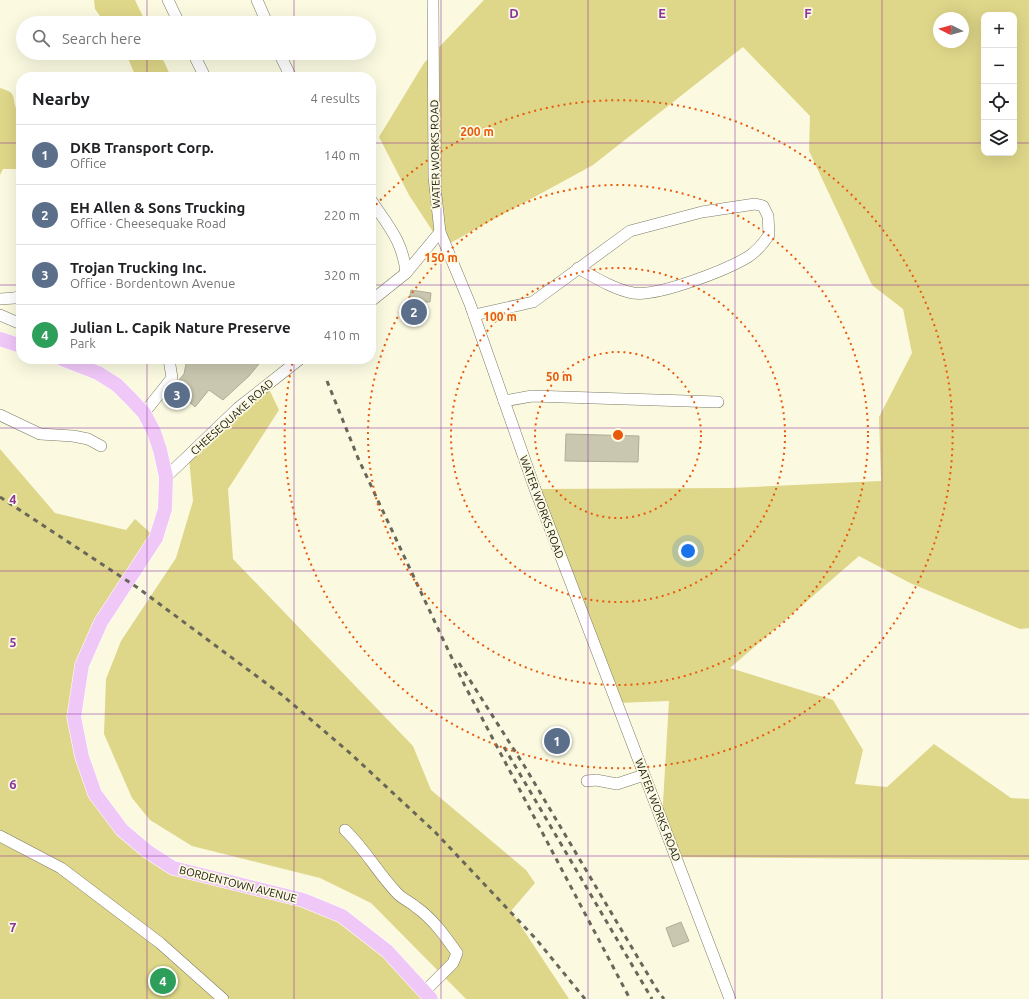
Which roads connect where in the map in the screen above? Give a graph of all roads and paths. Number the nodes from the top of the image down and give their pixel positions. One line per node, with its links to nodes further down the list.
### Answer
1 (168, 0): 4 (street)
2 (257, 0): 5 (street)
3 (433, 0): 11 (street, WATER WORKS ROAD)
4 (176, 16)
5 (264, 16)
6 (196, 60): 8 (street)
7 (282, 60): 9 (street)
8 (202, 72)
9 (288, 72)
10 (376, 207): 13 (street)
11 (440, 232): 13 (street); 18 (street, WATER WORKS ROAD)
12 (578, 268): 12 (street); 18 (street)
13 (406, 273): 14 (street)
14 (376, 297)
15 (16, 298): 16 (street)
16 (0, 299)
17 (0, 315): 19 (street)
18 (474, 315): 25 (street, WATER WORKS ROAD)
19 (16, 322)
20 (0, 339): 21 (main road)
21 (16, 344)
22 (82, 364): 27 (main road, BORDENTOWN AVENUE)
23 (170, 364): 27 (street)
24 (294, 364): 30 (street, CHEESEQUAKE ROAD)
25 (504, 400): 26 (street); 31 (street, WATER WORKS ROAD)
26 (718, 402)
27 (144, 413): 30 (main road, BORDENTOWN AVENUE)
28 (0, 415): 29 (street)
29 (100, 446)
30 (166, 478): 35 (main road, BORDENTOWN AVENUE)
31 (644, 775): 32 (street); 37 (street, WATER WORKS ROAD)
32 (586, 782)
33 (345, 830): 35 (street)
34 (0, 836): 36 (street)
35 (428, 995)
36 (223, 999)
37 (730, 999)

